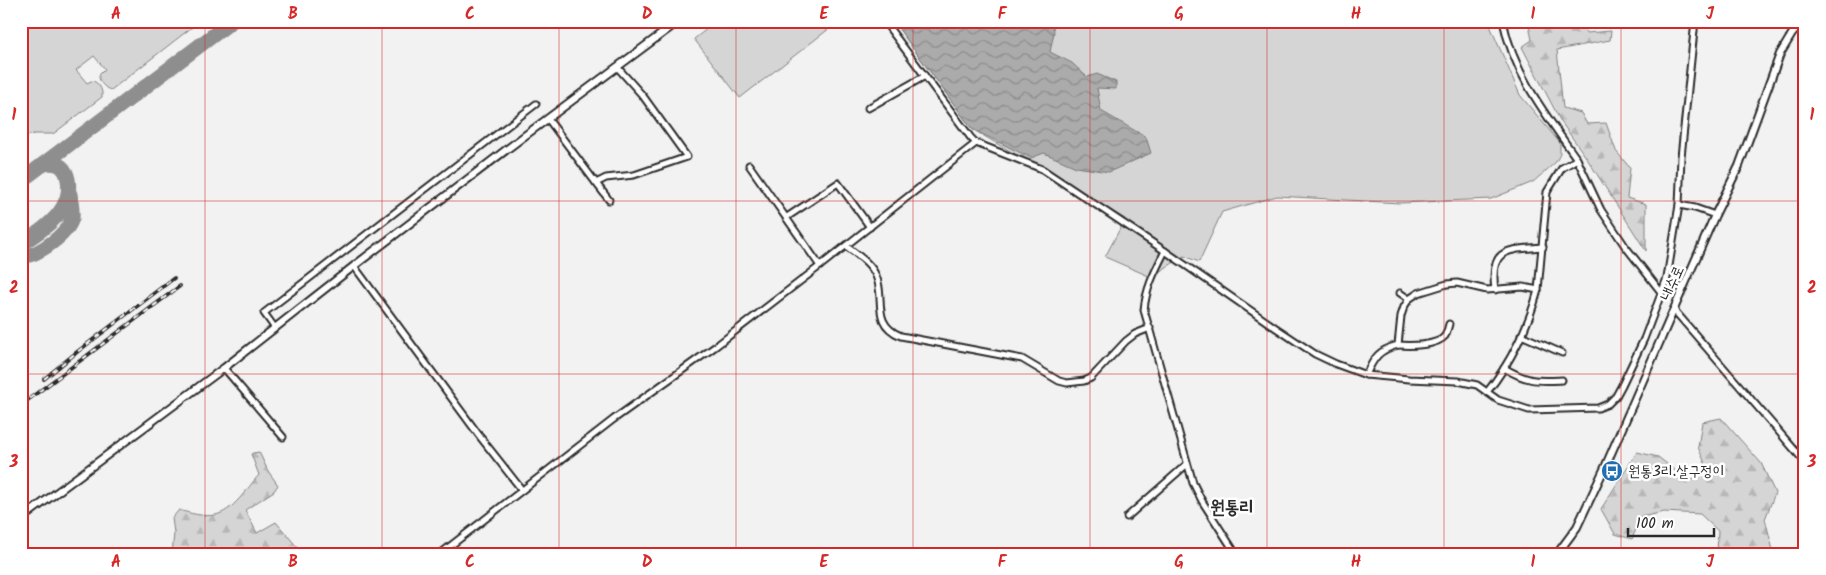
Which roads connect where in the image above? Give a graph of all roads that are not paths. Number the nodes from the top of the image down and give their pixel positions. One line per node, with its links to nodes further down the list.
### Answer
1 (679, 21): 6 (street)
2 (884, 21): 7 (street)
3 (1503, 21): 12 (street)
4 (1695, 21): 16 (street)
5 (1804, 21): 17 (street, 내수로)
6 (618, 68): 10 (street); 14 (street)
7 (925, 76): 9 (street); 11 (street)
8 (536, 104): 32 (street)
9 (868, 108)
10 (548, 119): 14 (street); 23 (street)
11 (976, 143): 19 (street); 22 (street)
12 (1577, 159): 21 (street); 27 (street)
13 (749, 165): 18 (street)
14 (596, 184): 15 (street)
15 (609, 200)
16 (1679, 205): 17 (street); 27 (street)
17 (1715, 215): 30 (street, 내수로)
18 (787, 217): 19 (street); 24 (street)
19 (870, 226): 20 (street)
20 (846, 246): 24 (street); 33 (street)
21 (1543, 247): 25 (street); 26 (street)
22 (1165, 251): 33 (street); 39 (street)
23 (354, 266): 32 (street); 45 (street)
24 (820, 266): 45 (street)
25 (1495, 290): 26 (street); 29 (street)
26 (1538, 290): 34 (street)
27 (1661, 292): 41 (street)
28 (1400, 293): 29 (street)
29 (1409, 299): 35 (street)
30 (1674, 310): 43 (street); 50 (street, 내수로)
31 (1449, 324): 35 (street)
32 (275, 328): 37 (street)
33 (1150, 328): 44 (street)
34 (1521, 335): 36 (street); 38 (street)
35 (1398, 344): 39 (street)
36 (1562, 352)
37 (224, 368): 42 (street); 47 (street)
38 (1504, 368): 40 (street); 41 (street)
39 (1366, 375): 41 (street)
40 (1562, 380)
41 (1487, 392)
42 (283, 437)
43 (1805, 462)
44 (1186, 464): 46 (street); 49 (street)
45 (522, 490): 48 (street)
46 (1127, 517)
47 (21, 519)
48 (440, 554)
49 (1236, 554)
50 (1557, 554)

